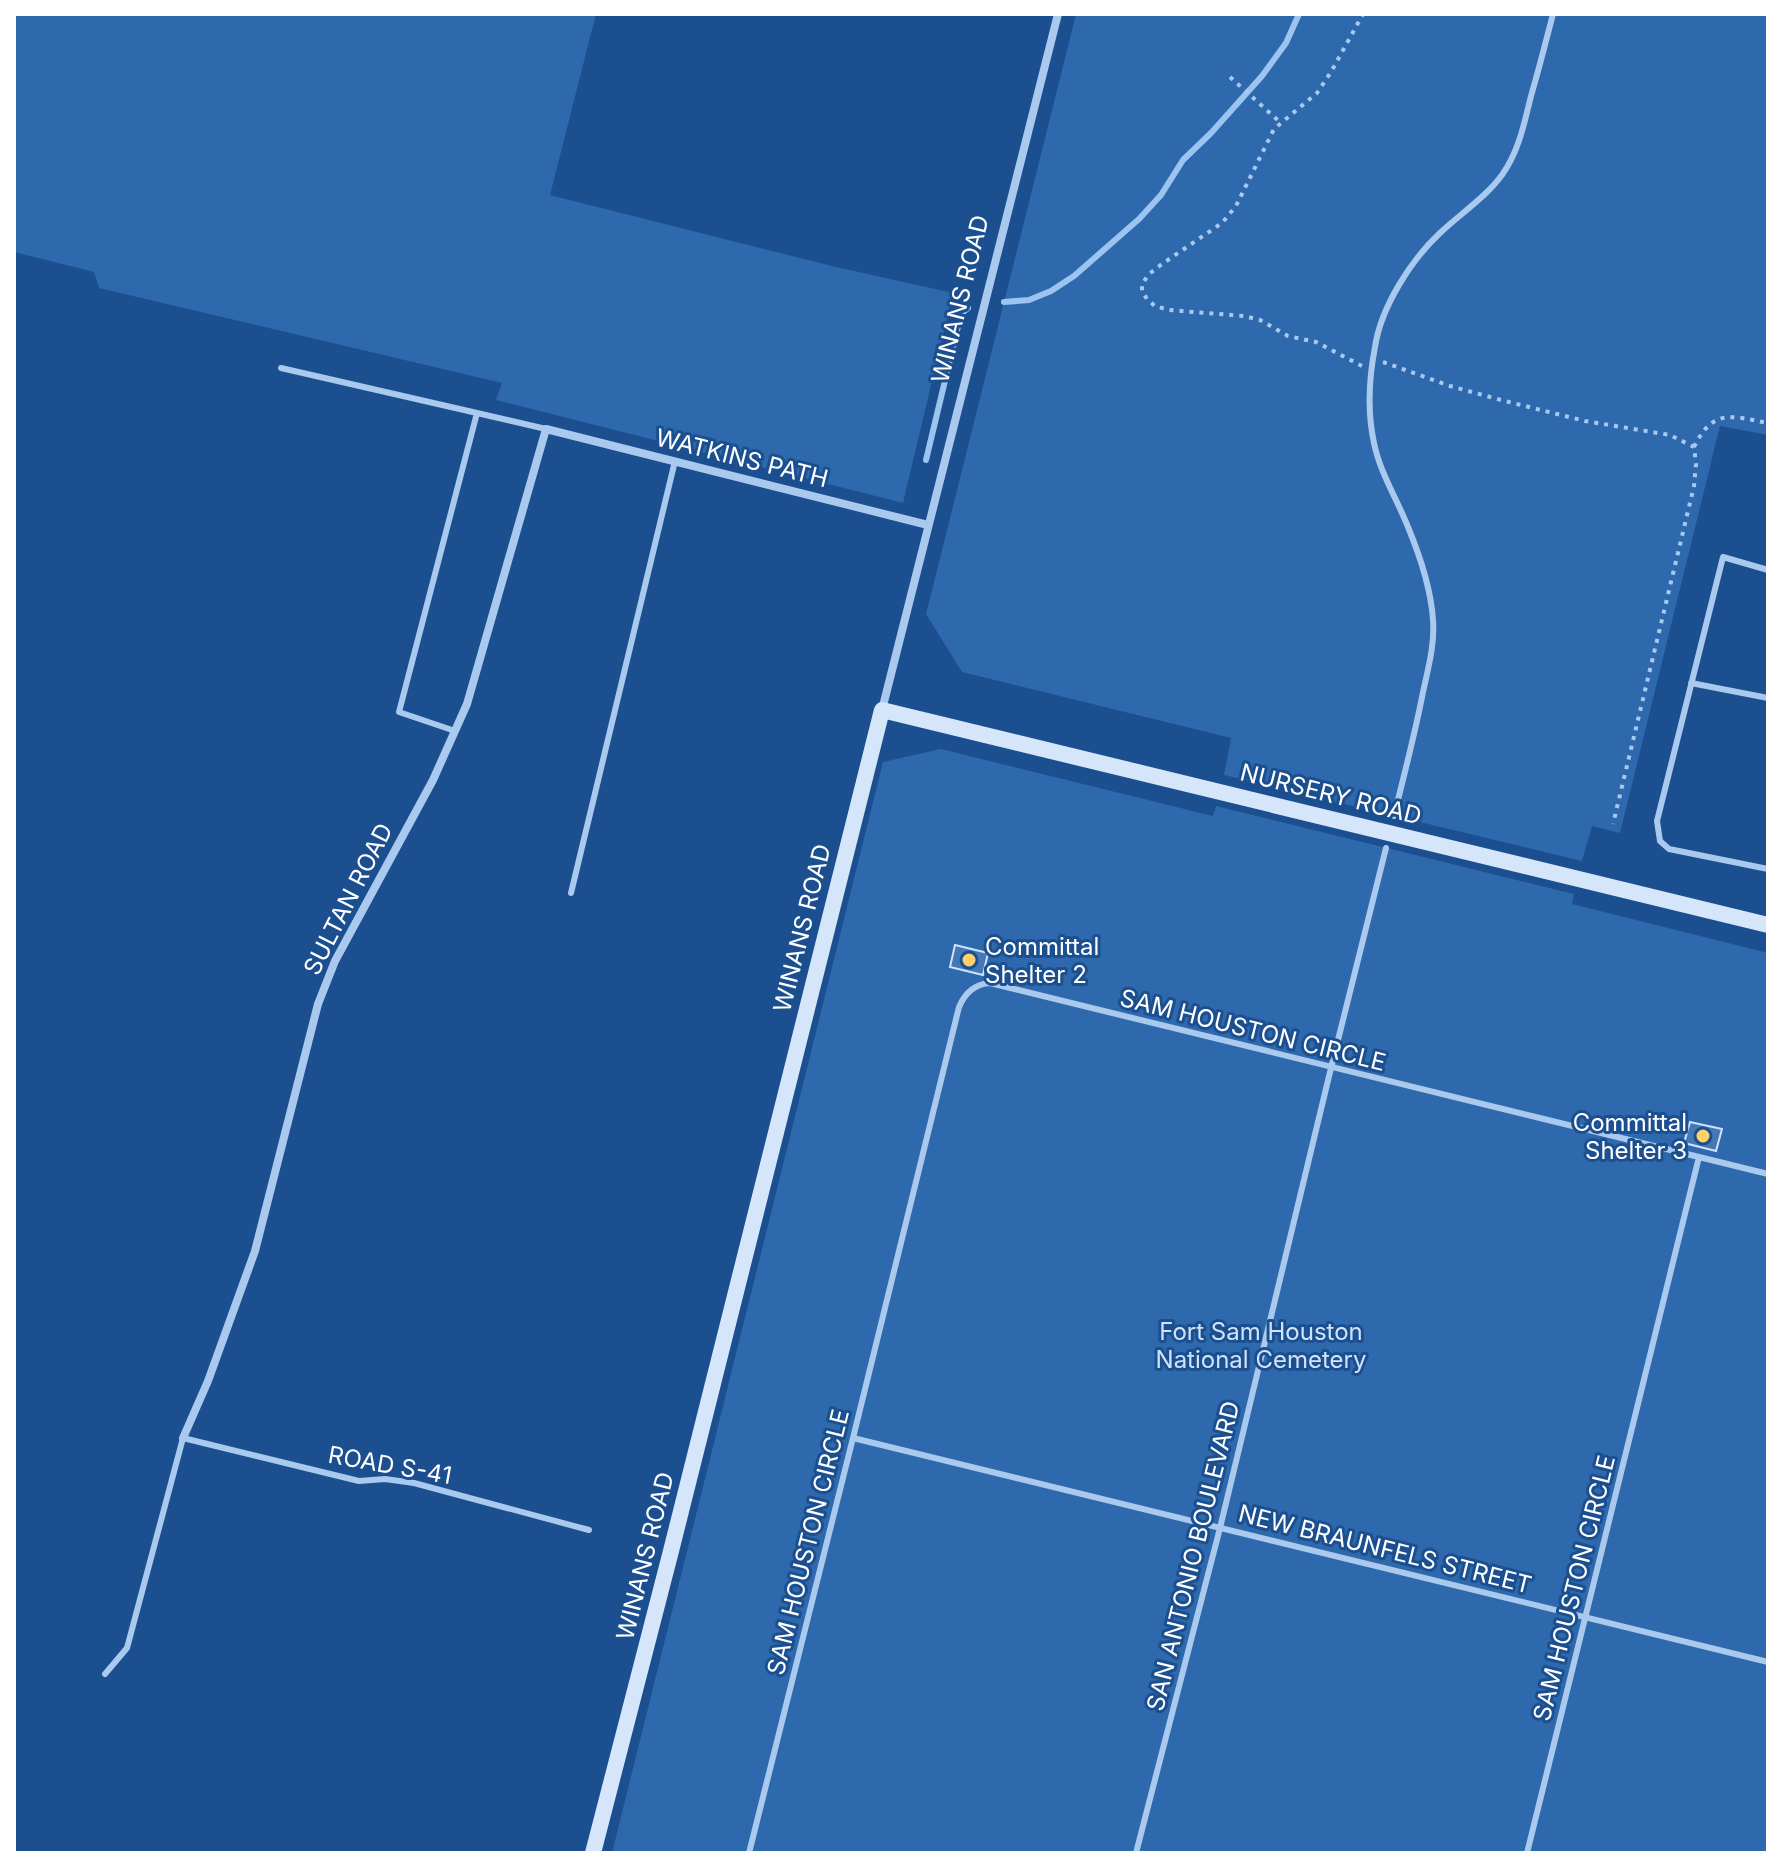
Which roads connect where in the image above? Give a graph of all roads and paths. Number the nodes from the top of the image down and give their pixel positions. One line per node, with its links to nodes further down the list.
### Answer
1 (1058, 14): 14 (street, WINANS ROAD)
2 (1363, 14): 5 (path)
3 (1553, 14): 6 (lane)
4 (1230, 77): 5 (path)
5 (1281, 123): 8 (path)
6 (1373, 359): 8 (lane); 12 (path)
7 (281, 368): 9 (lane)
8 (1371, 371): 20 (lane)
9 (477, 413): 11 (lane); 19 (lane)
10 (1768, 423): 12 (path)
11 (546, 429): 13 (street, WATKINS PATH); 19 (street, SULTAN ROAD)
12 (1694, 447): 21 (path)
13 (675, 461): 14 (street, WATKINS PATH); 24 (lane)
14 (928, 525): 18 (street, WINANS ROAD)
15 (1768, 570): 16 (lane)
16 (1691, 683): 17 (lane); 23 (lane)
17 (1768, 698)
18 (882, 710): 25 (street, NURSERY ROAD); 36 (street, WINANS ROAD)
19 (455, 731): 29 (street, SULTAN ROAD)
20 (1394, 816)
21 (1613, 824)
22 (1386, 848): 26 (lane, SAN ANTONIO BOULEVARD)
23 (1768, 869)
24 (571, 893)
25 (1768, 925)
26 (1331, 1068): 27 (lane, SAM HOUSTON CIRCLE); 30 (lane, SAM HOUSTON CIRCLE); 31 (lane, SAN ANTONIO BOULEVARD)
27 (1699, 1157): 28 (lane); 33 (lane, SAM HOUSTON CIRCLE)
28 (1768, 1174)
29 (183, 1438): 32 (lane, ROAD S-41); 35 (lane)
30 (853, 1438): 31 (lane, NEW BRAUNFELS STREET); 37 (lane, SAM HOUSTON CIRCLE)
31 (1220, 1528): 33 (lane, NEW BRAUNFELS STREET); 38 (lane, SAN ANTONIO BOULEVARD)
32 (589, 1530)
33 (1585, 1617): 34 (lane, NEW BRAUNFELS STREET); 39 (lane, SAM HOUSTON CIRCLE)
34 (1768, 1662)
35 (105, 1674)
36 (593, 1853)
37 (749, 1853)
38 (1136, 1853)
39 (1527, 1853)

